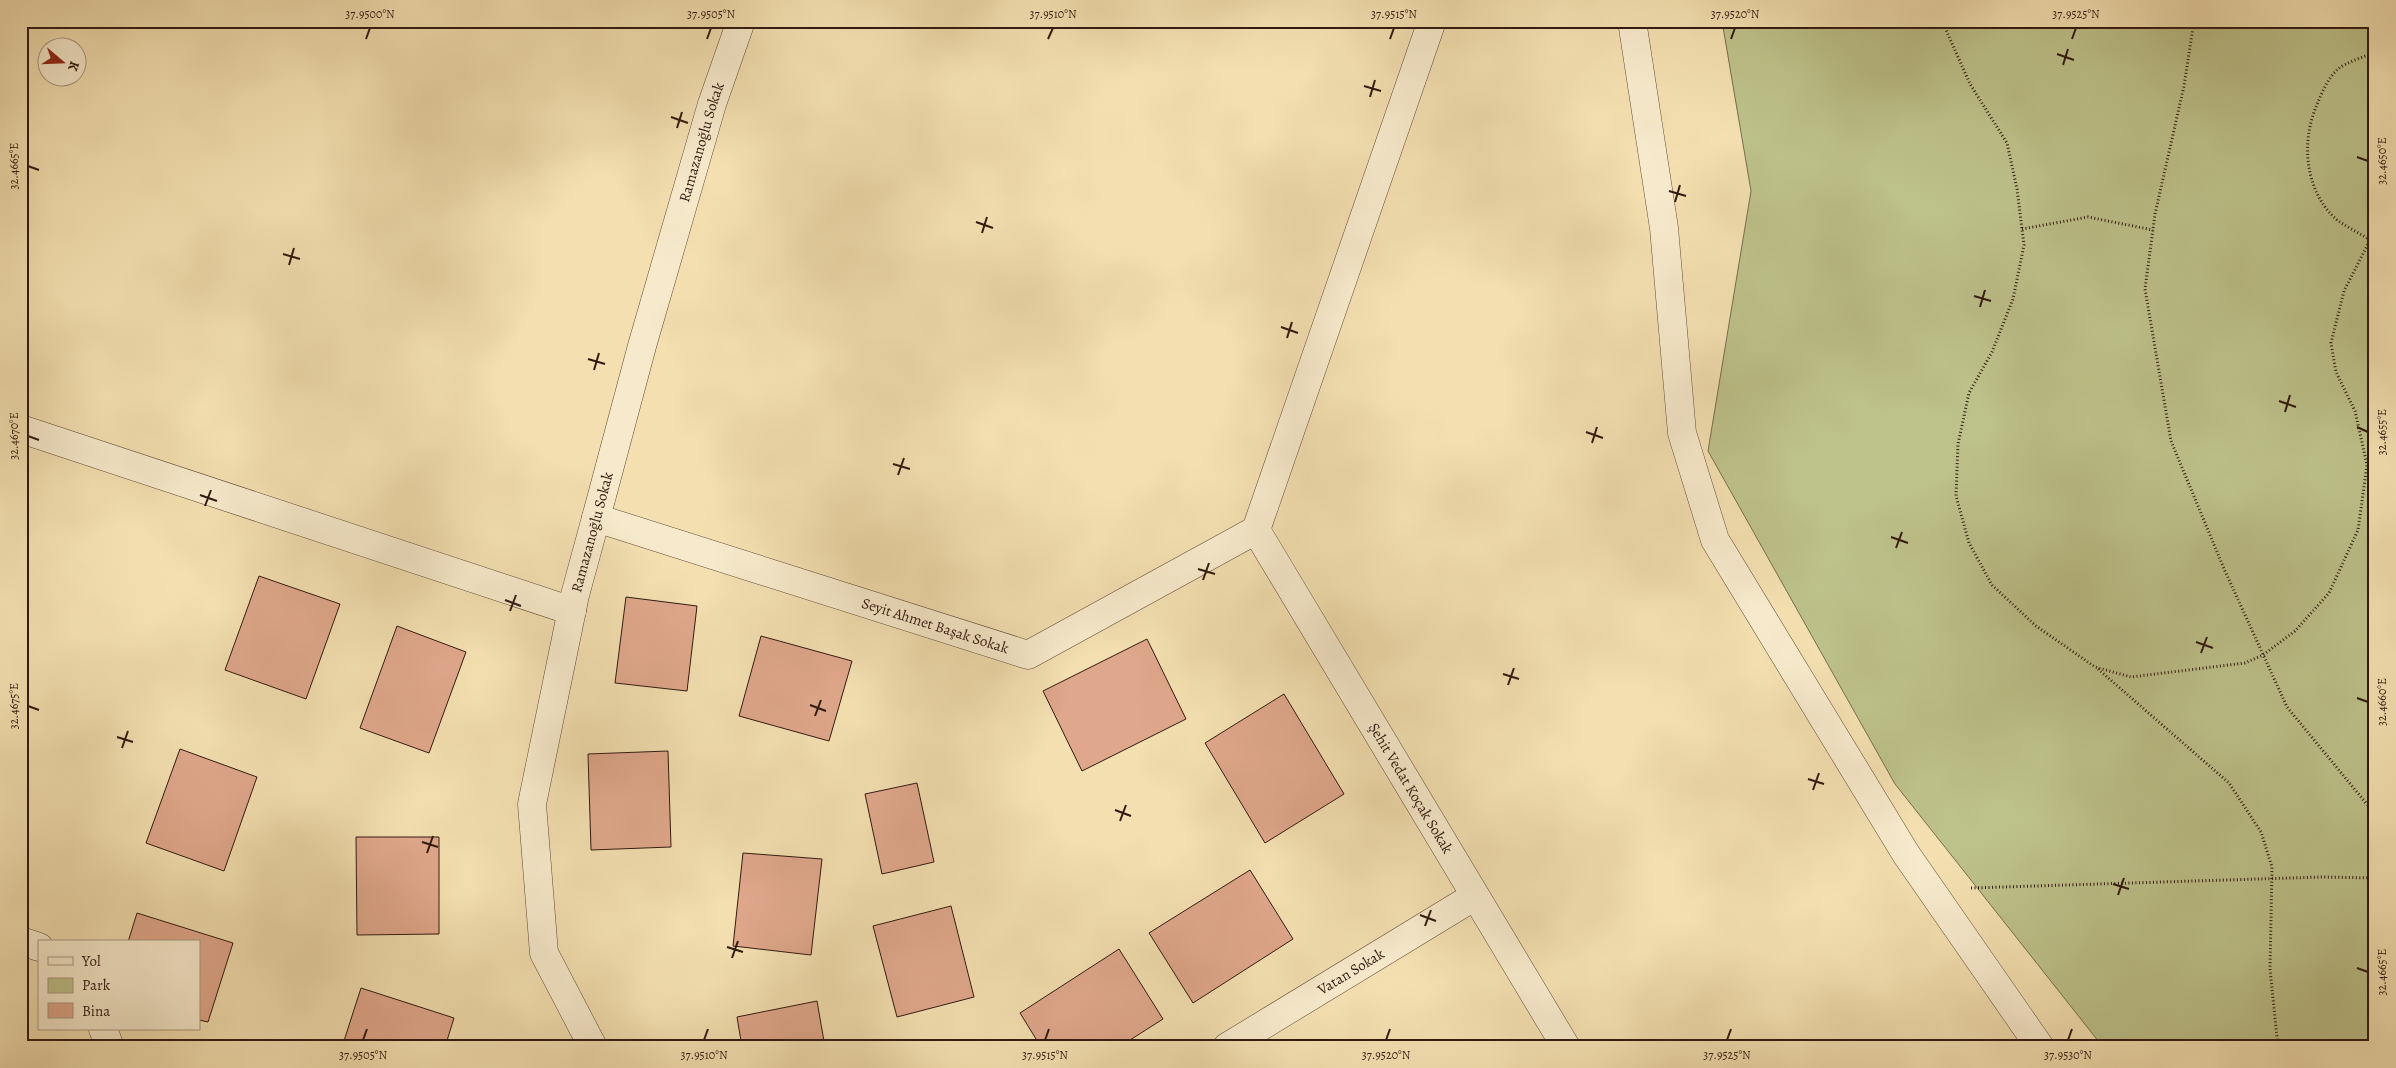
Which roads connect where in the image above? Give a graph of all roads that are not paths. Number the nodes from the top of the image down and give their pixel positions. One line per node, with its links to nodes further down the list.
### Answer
1 (741, 21): 5 (street, Ramazanoğlu Sokak)
2 (1432, 21): 6 (street)
3 (1632, 21): 16 (street)
4 (21, 429): 7 (street)
5 (596, 518): 6 (street, Seyit Ahmet Başak Sokak); 7 (street, Ramazanoğlu Sokak)
6 (1256, 530): 8 (street, Şehit Vedat Koçak Sokak)
7 (572, 611): 13 (street, Ramazanoğlu Sokak)
8 (1475, 896): 14 (street, Vatan Sokak); 15 (street, Şehit Vedat Koçak Sokak)
9 (21, 941): 10 (street)
10 (38, 947)
11 (103, 1030): 12 (street)
12 (110, 1047)
13 (593, 1047)
14 (1227, 1047)
15 (1566, 1047)
16 (2040, 1047)

